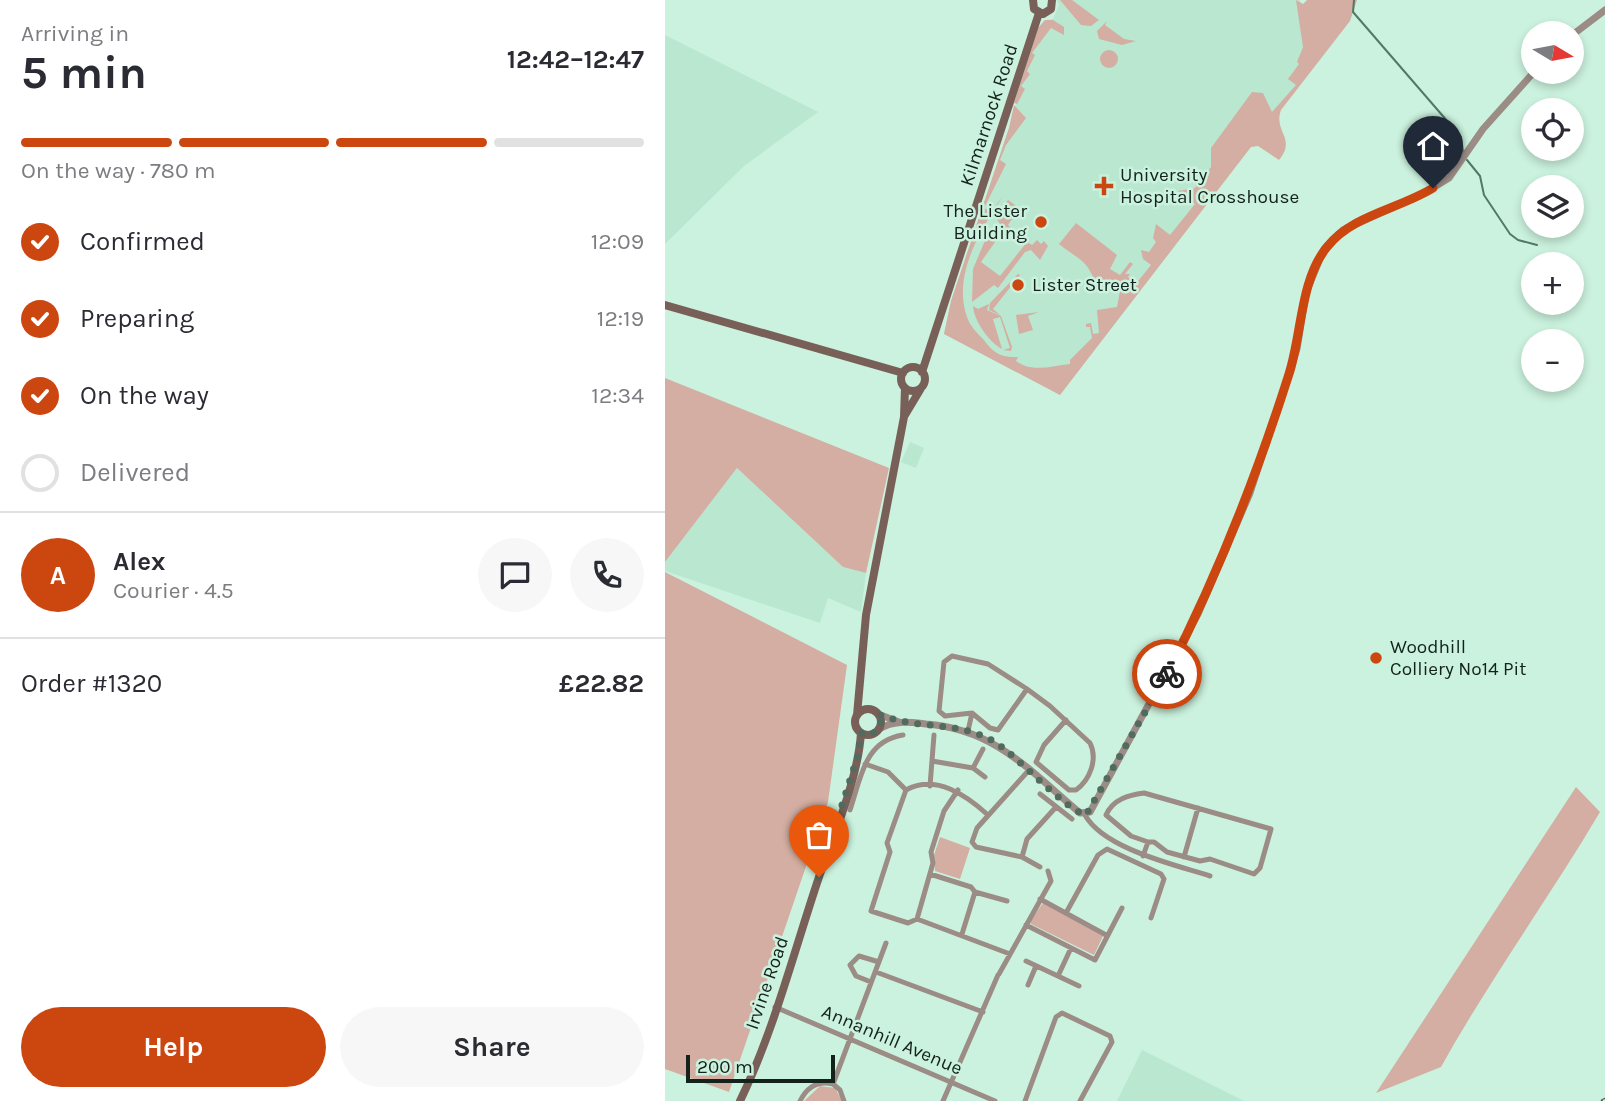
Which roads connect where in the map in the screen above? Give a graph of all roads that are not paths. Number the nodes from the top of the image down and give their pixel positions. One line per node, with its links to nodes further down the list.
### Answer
1 (1033, 0): 4 (main road)
2 (1052, 0): 4 (main road, Kilmarnock Road)
3 (1605, 10): 5 (street)
4 (1039, 13): 8 (main road, Kilmarnock Road)
5 (1584, 26)
6 (1523, 84): 40 (street)
7 (665, 305): 9 (main road)
8 (918, 370): 9 (main road); 11 (main road)
9 (902, 373): 10 (main road)
10 (905, 388): 11 (main road); 12 (main road)
11 (920, 389): 12 (main road)
12 (904, 417): 14 (main road)
13 (1027, 689): 16 (street); 16 (street); 18 (street)
14 (859, 690): 15 (main road); 17 (main road)
15 (875, 712): 17 (main road); 19 (street); 21 (main road)
16 (972, 713): 20 (street)
17 (857, 715): 22 (main road)
18 (1066, 720): 18 (street)
19 (899, 722): 20 (street); 21 (street)
20 (968, 731): 30 (street)
21 (875, 732): 22 (main road); 26 (main road)
22 (861, 733): 26 (main road)
23 (903, 735): 28 (street)
24 (934, 735): 27 (street)
25 (983, 749): 29 (street)
26 (858, 755): 71 (main road, Irvine Road)
27 (932, 761): 29 (street); 32 (street)
28 (865, 764): 33 (street); 38 (street)
29 (973, 768): 31 (street)
30 (1029, 770): 39 (street); 40 (street)
31 (985, 777)
32 (930, 786): 33 (street); 34 (street)
33 (906, 790): 56 (street)
34 (958, 790): 39 (street); 48 (street)
35 (1040, 793): 36 (street)
36 (1056, 807): 41 (street); 44 (street)
37 (1198, 808): 42 (street); 45 (street); 45 (street)
38 (850, 810)
39 (988, 815): 44 (street)
40 (1086, 815): 43 (street)
41 (1072, 819)
42 (1149, 842): 43 (street); 45 (street)
43 (1143, 856): 49 (street)
44 (1022, 857): 46 (street)
45 (1184, 857)
46 (1040, 867)
47 (1048, 871): 51 (street)
48 (930, 874): 50 (street); 56 (street)
49 (1210, 876)
50 (975, 892): 52 (street); 58 (street)
51 (1040, 899): 54 (street); 57 (street)
52 (1007, 901)
53 (1122, 908): 59 (street)
54 (1066, 913): 55 (street); 59 (street)
55 (1151, 918)
56 (917, 919): 58 (street)
57 (1026, 925): 61 (street); 62 (street)
58 (962, 934): 62 (street)
59 (1106, 935): 61 (street)
60 (886, 943): 64 (street)
61 (1071, 948): 67 (street)
62 (1010, 954): 72 (street)
63 (1026, 961): 65 (street)
64 (879, 962): 66 (street); 68 (street)
65 (1036, 966): 67 (street); 69 (street)
66 (876, 972): 68 (street); 72 (street)
67 (1058, 976): 70 (street)
68 (871, 982): 73 (street)
69 (1028, 985)
70 (1079, 986)
71 (775, 1007): 73 (street, Annanhill Avenue); 76 (main road, Irvine Road)
72 (983, 1012): 75 (street)
73 (849, 1038): 74 (street); 75 (street, Annanhill Avenue)
74 (833, 1084): 77 (street); 78 (street)
75 (953, 1084): 79 (street); 80 (street, Annanhill Avenue)
76 (740, 1101)
77 (800, 1101)
78 (844, 1101)
79 (943, 1101)
80 (995, 1101)
81 (1025, 1101): 82 (street)
82 (1080, 1101)

